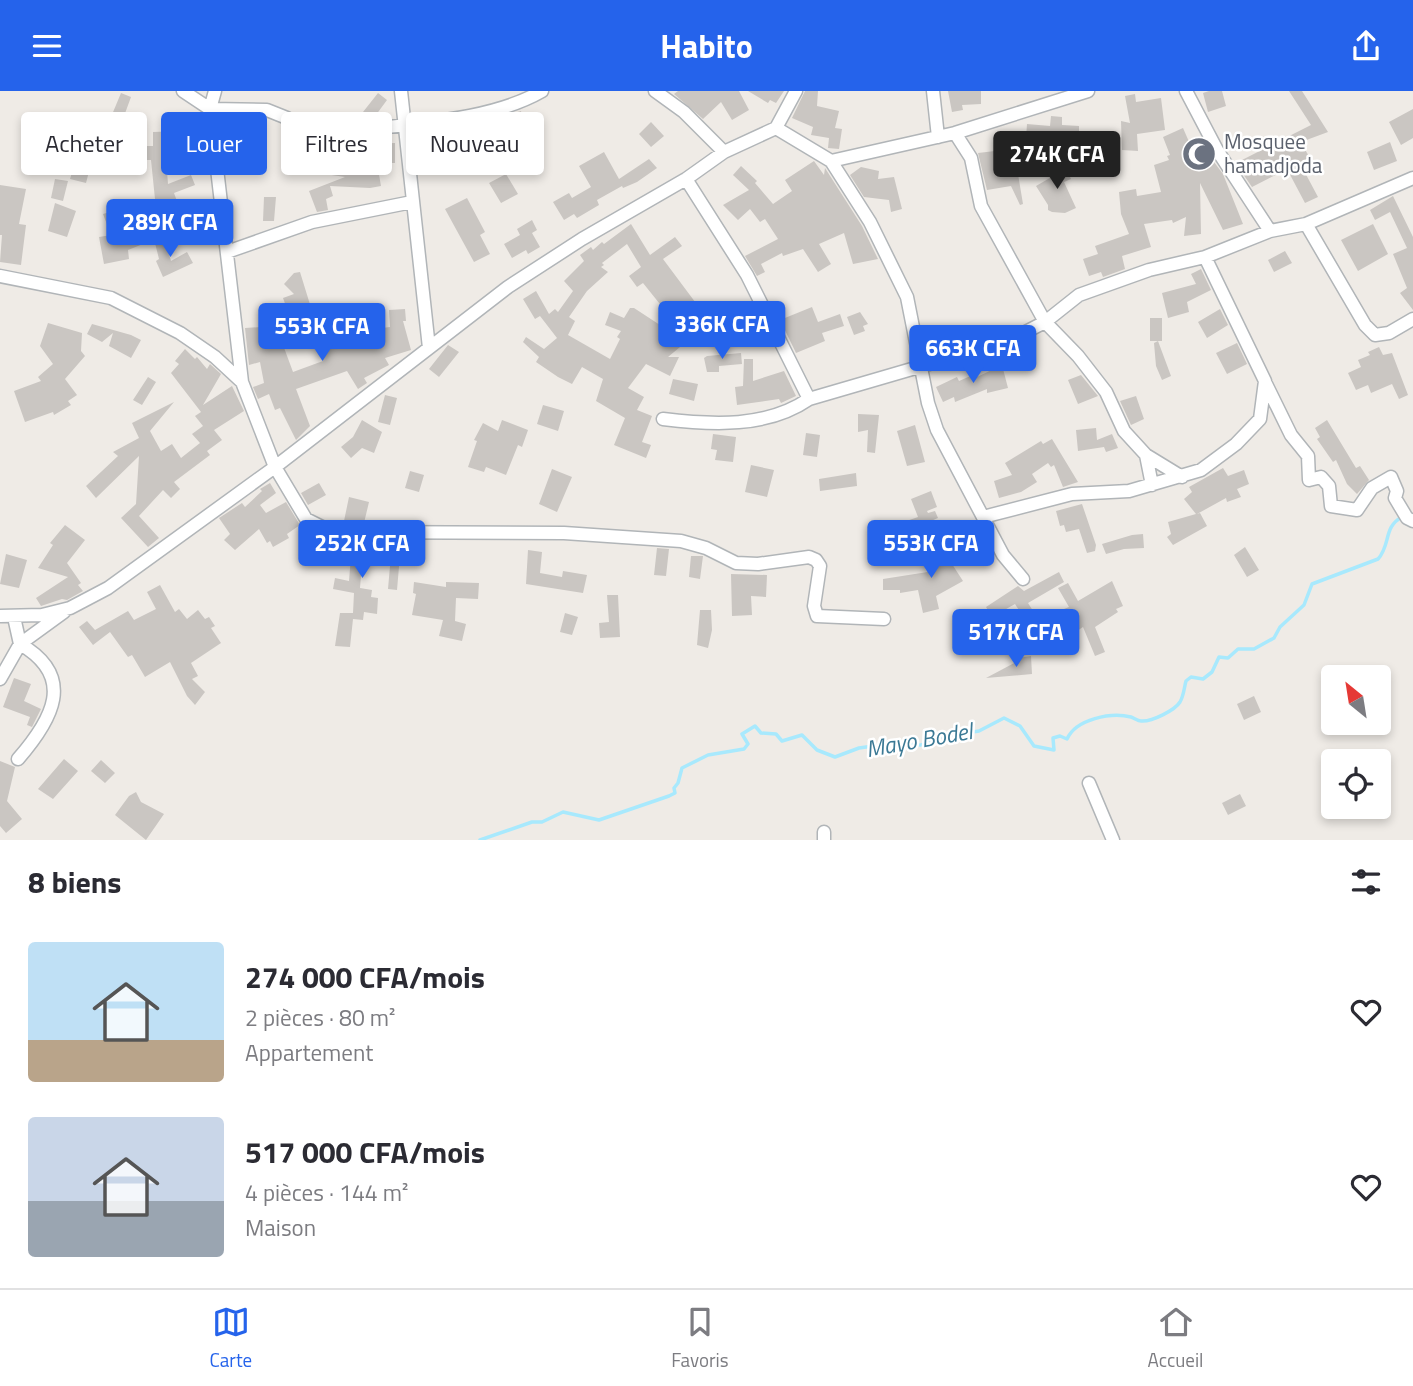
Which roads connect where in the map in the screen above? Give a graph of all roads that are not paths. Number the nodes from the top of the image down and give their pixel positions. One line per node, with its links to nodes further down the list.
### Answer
1 (183, 91): 10 (street)
2 (215, 91): 10 (street)
3 (401, 91): 11 (street)
4 (542, 91): 11 (street)
5 (655, 91): 15 (street)
6 (796, 91): 12 (street)
7 (933, 91): 14 (street)
8 (1088, 91): 13 (street)
9 (1186, 91): 21 (street)
10 (210, 109): 11 (street); 22 (street)
11 (404, 126): 19 (street)
12 (776, 128): 15 (street); 16 (street)
13 (955, 134): 14 (street); 26 (street)
14 (938, 137): 16 (street)
15 (724, 152): 18 (street)
16 (831, 161): 28 (street)
17 (1413, 178): 20 (street)
18 (686, 179): 27 (street); 31 (street)
19 (412, 202): 22 (street); 27 (street)
20 (1306, 224): 21 (street); 25 (street)
21 (1270, 231): 23 (street)
22 (227, 252): 30 (street)
23 (1205, 257): 26 (street); 29 (street)
24 (0, 276): 30 (street)
25 (1413, 319)
26 (1045, 322): 28 (street); 33 (street)
27 (429, 348): 34 (street)
28 (922, 368): 31 (street); 37 (street)
29 (1265, 381): 35 (street); 38 (street)
30 (242, 382): 34 (street)
31 (809, 399): 32 (street)
32 (663, 419)
33 (1146, 455): 35 (street); 36 (street)
34 (275, 467): 40 (street); 43 (street)
35 (1182, 477): 36 (street)
36 (1152, 485): 37 (street)
37 (983, 517): 39 (street)
38 (1413, 521)
39 (1023, 579)
40 (70, 608): 42 (street); 44 (street)
41 (0, 616): 42 (street)
42 (14, 617): 44 (street)
43 (884, 619)
44 (20, 644): 45 (street); 46 (street)
45 (0, 679)
46 (18, 759)
47 (1088, 783): 48 (street)
48 (1113, 840)

